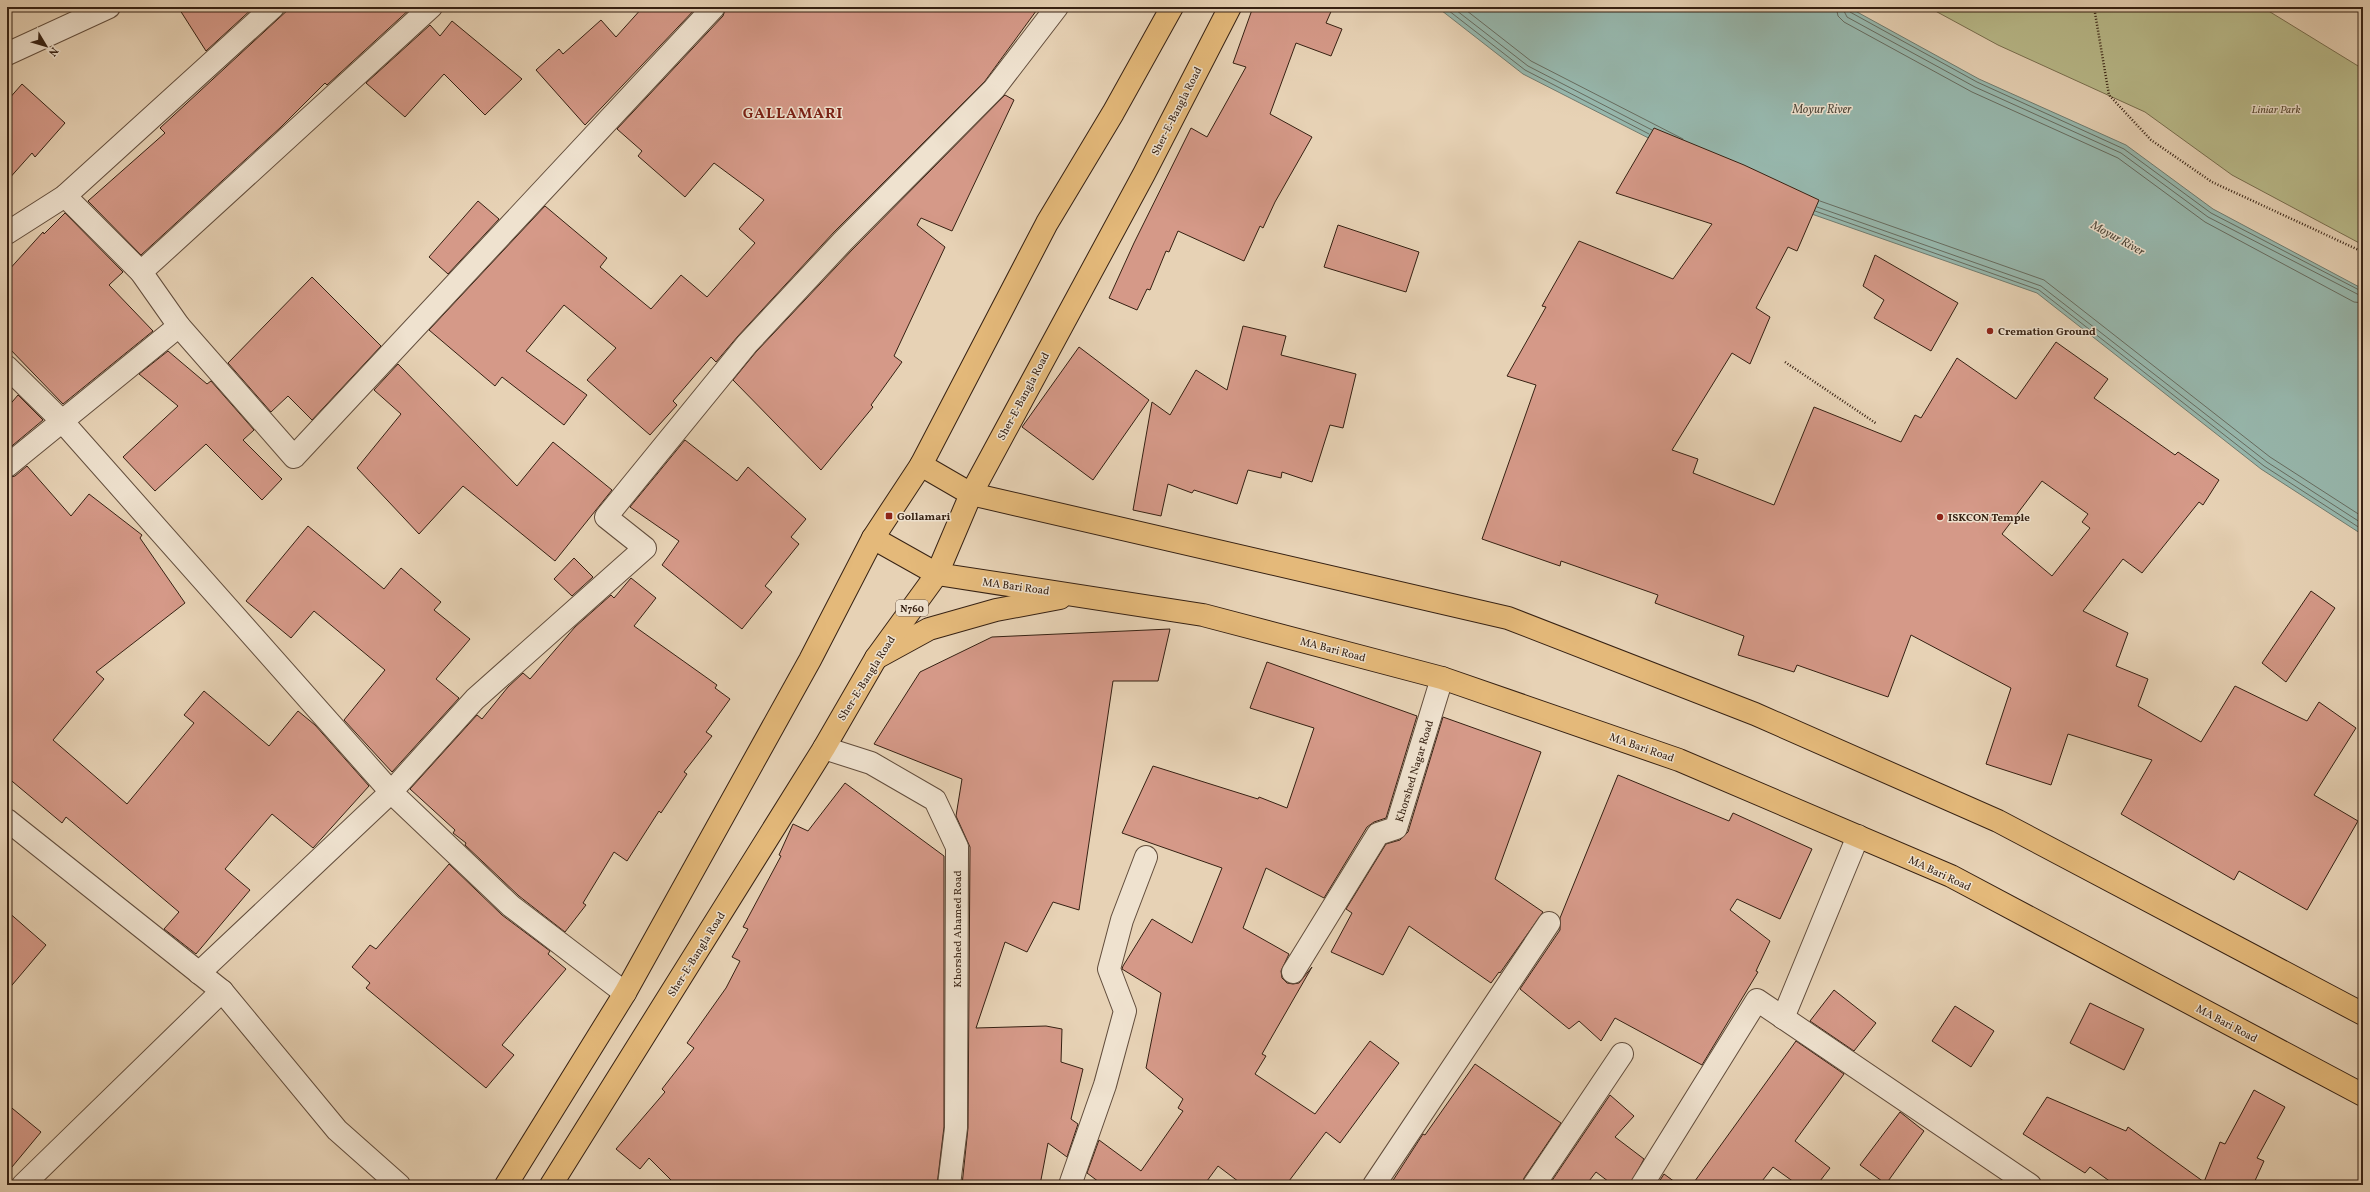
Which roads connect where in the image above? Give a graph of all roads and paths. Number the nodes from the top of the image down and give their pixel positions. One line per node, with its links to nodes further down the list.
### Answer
1 (109, 7): 9 (street)
2 (273, 7): 10 (street)
3 (431, 7): 13 (street)
4 (714, 7): 14 (street)
5 (1057, 7): 28 (street)
6 (1172, 7): 19 (main road)
7 (1230, 7): 21 (main road, Sher-E-Bangla Road / N760)
8 (2094, 7): 12 (path)
9 (7, 54)
10 (65, 196): 11 (street); 13 (street)
11 (7, 234)
12 (2363, 252)
13 (142, 272): 14 (street)
14 (179, 326): 17 (street)
15 (1785, 362): 18 (path)
16 (7, 367): 17 (street)
17 (62, 421): 20 (street); 28 (street)
18 (1877, 424)
19 (921, 465): 21 (main road); 22 (main road)
20 (7, 466)
21 (971, 494): 23 (main road, Sher-E-Bangla Road / N760); 37 (main road)
22 (873, 538): 23 (main road, MA Bari Road); 36 (main road)
23 (937, 574): 24 (main road, MA Bari Road); 25 (main road, Sher-E-Bangla Road / N760)
24 (1079, 595): 25 (main road); 26 (main road, MA Bari Road)
25 (876, 658): 27 (main road, Sher-E-Bangla Road / N760)
26 (1442, 678): 30 (main road, MA Bari Road); 33 (street, Khorshed Nagar Road)
27 (824, 748): 44 (main road, Sher-E-Bangla Road / N760); 45 (street, Khorshed Ahamed Road)
28 (391, 792): 34 (street); 36 (street)
29 (7, 820): 34 (street)
30 (1858, 836): 38 (street); 40 (main road, MA Bari Road)
31 (1146, 857): 46 (street)
32 (1549, 923): 47 (street)
33 (1293, 972)
34 (199, 973): 35 (street)
35 (222, 991): 41 (street); 42 (street)
36 (625, 994): 43 (main road)
37 (2363, 1014)
38 (1783, 1018): 49 (street); 50 (street)
39 (1622, 1054): 48 (street)
40 (2363, 1095)
41 (23, 1185)
42 (399, 1185)
43 (506, 1185)
44 (551, 1185)
45 (949, 1185)
46 (1070, 1185)
47 (1374, 1185)
48 (1534, 1185)
49 (1642, 1185)
50 (2030, 1185)

